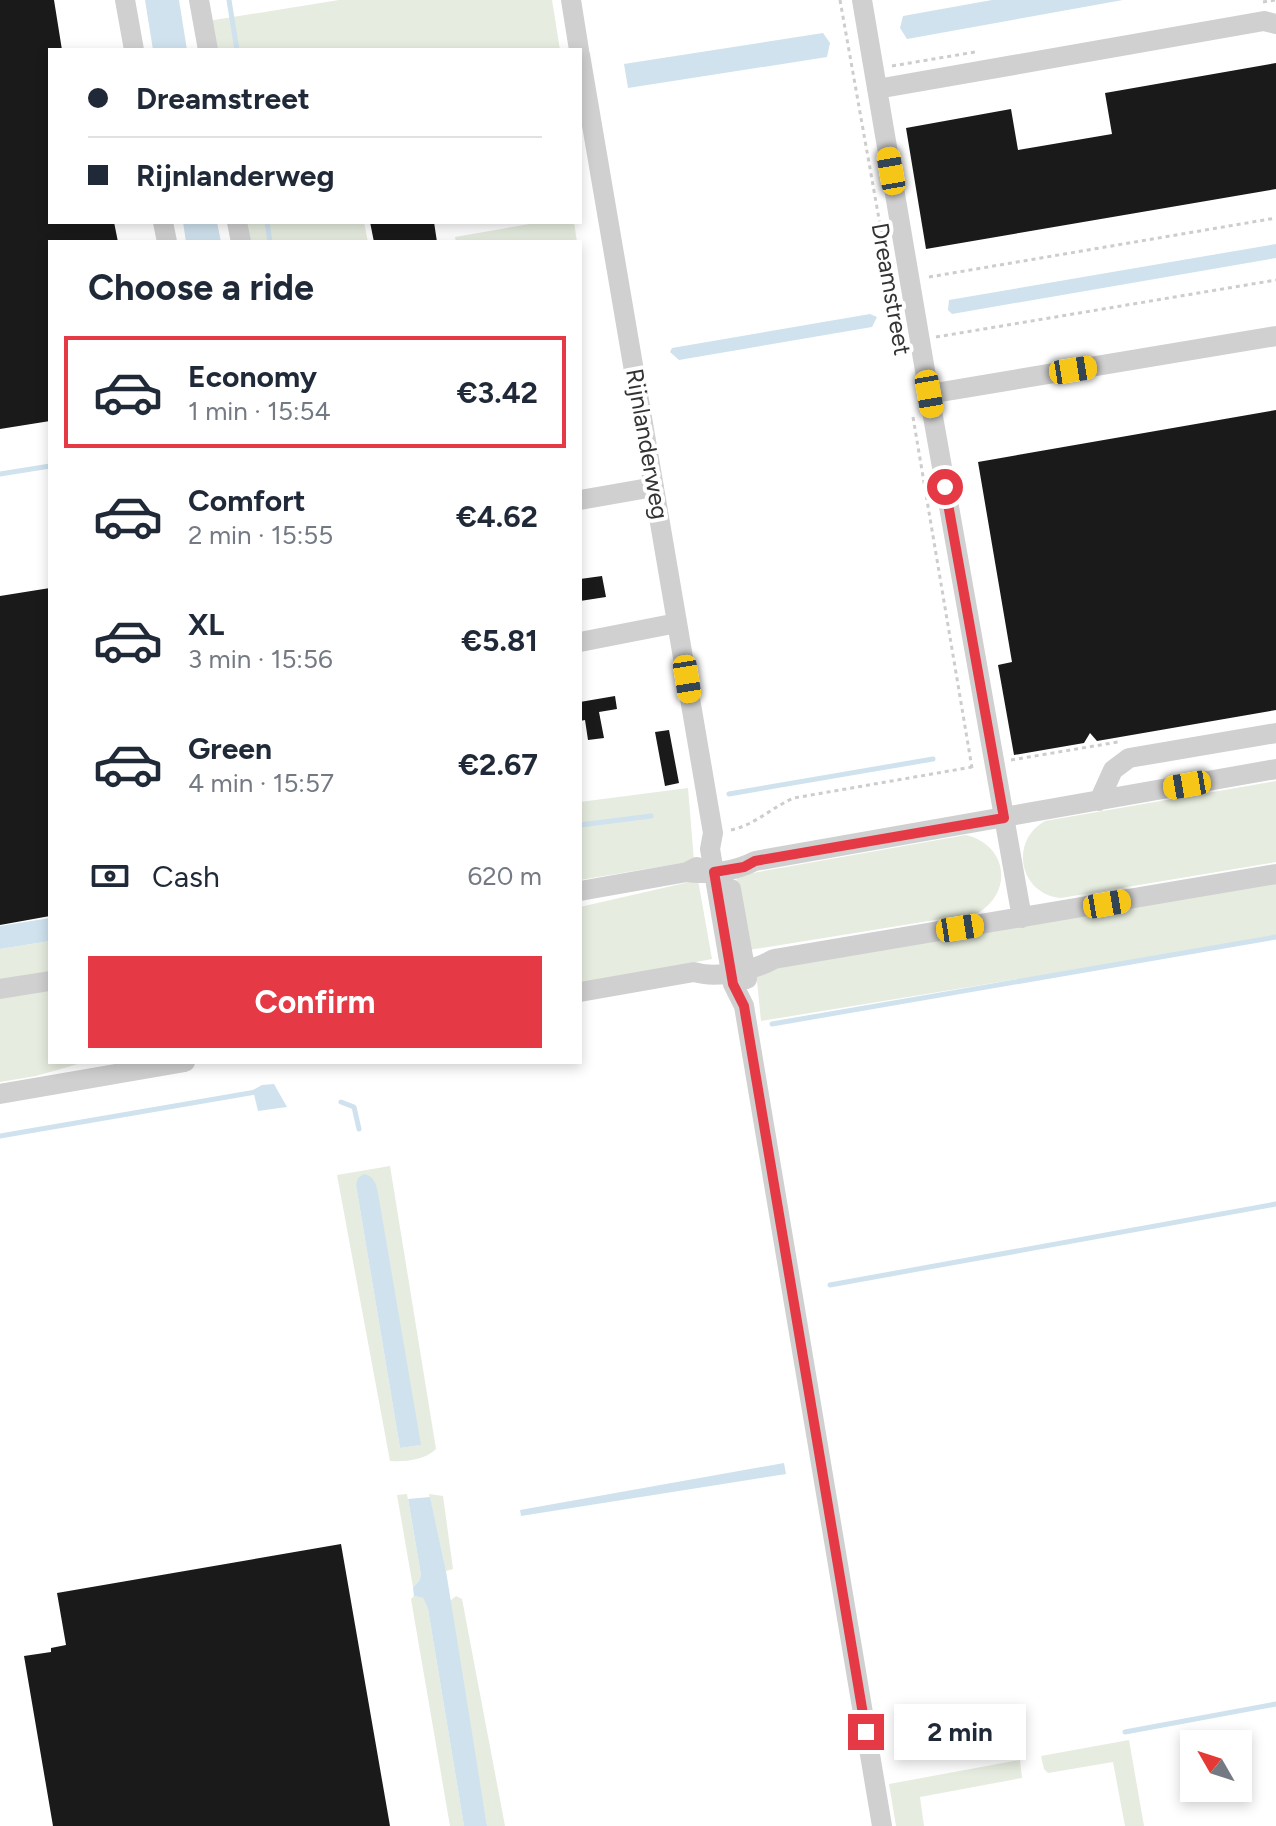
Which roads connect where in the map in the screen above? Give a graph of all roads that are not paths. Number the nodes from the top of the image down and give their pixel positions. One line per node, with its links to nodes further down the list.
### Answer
1 (125, 0): 6 (street)
2 (199, 0): 7 (street)
3 (571, 0): 8 (street, Rijnlanderweg)
4 (862, 0): 10 (street, Dreamstreet)
5 (1276, 24): 10 (street)
6 (134, 48)
7 (208, 48)
8 (579, 48)
9 (582, 65): 13 (street, Rijnlanderweg)
10 (877, 89): 12 (street, Dreamstreet)
11 (1276, 336): 12 (street)
12 (920, 400): 20 (street, Dreamstreet)
13 (654, 487): 14 (street); 15 (street, Rijnlanderweg)
14 (582, 500)
15 (677, 623): 16 (street); 21 (street, Rijnlanderweg)
16 (582, 642)
17 (1276, 733): 19 (street)
18 (1276, 769): 19 (street)
19 (1099, 801): 20 (street)
20 (1004, 818): 21 (street); 24 (street, Dreamstreet)
21 (720, 866): 23 (street); 25 (street, Rijnlanderweg)
22 (1276, 874): 24 (street)
23 (582, 891)
24 (1022, 918): 25 (street)
25 (737, 964): 28 (street); 31 (street, Rijnlanderweg)
26 (48, 981): 27 (street)
27 (0, 989)
28 (582, 992)
29 (173, 1064): 30 (street)
30 (0, 1094)
31 (882, 1826)

